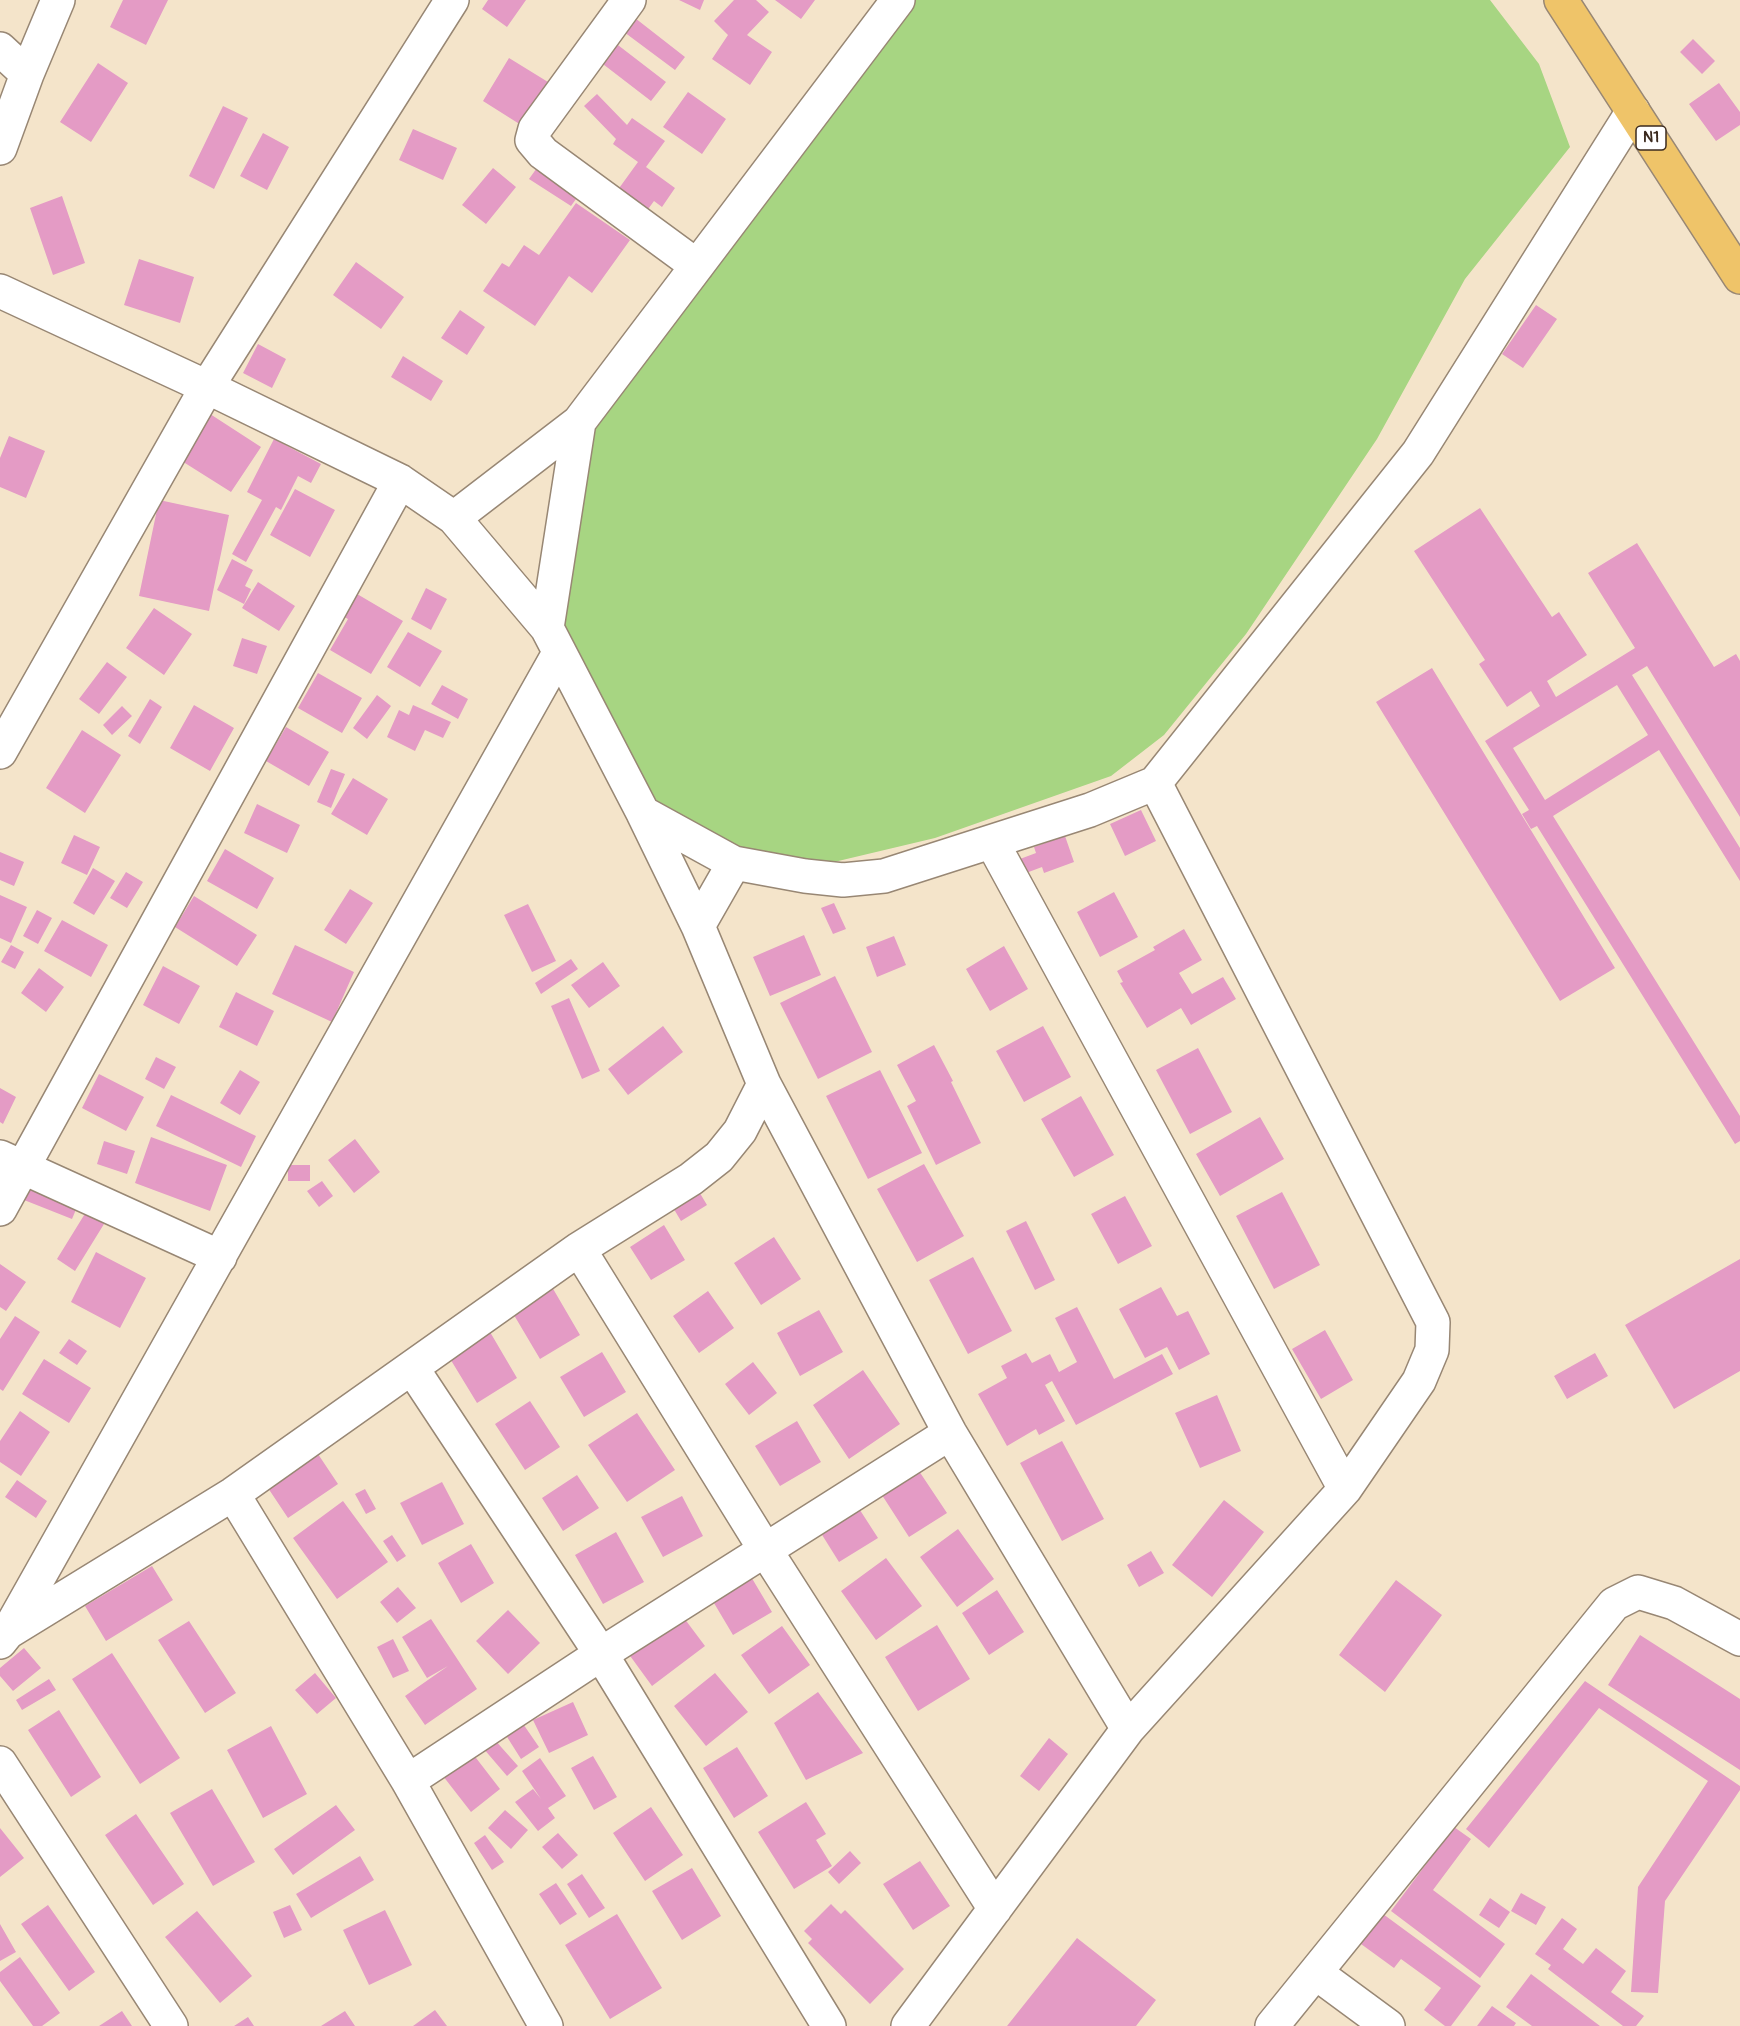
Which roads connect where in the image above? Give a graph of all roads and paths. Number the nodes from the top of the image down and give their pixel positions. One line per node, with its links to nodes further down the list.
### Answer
1 (58, 0): 7 (street)
2 (452, 0): 13 (street)
3 (629, 0): 10 (street)
4 (898, 0): 10 (street)
5 (1562, 1): 8 (highway, N1)
6 (0, 49): 7 (street)
7 (27, 74): 9 (street)
8 (1633, 111): 11 (highway, N1); 19 (street)
9 (0, 148)
10 (697, 266): 14 (street)
11 (1740, 277)
12 (0, 291): 13 (street)
13 (207, 387): 15 (street); 18 (street)
14 (579, 422): 16 (street); 17 (street)
15 (400, 481): 16 (street); 25 (street)
16 (454, 518): 17 (street)
17 (553, 640): 20 (street); 28 (street)
18 (0, 752)
19 (1155, 783): 21 (street); 31 (street)
20 (644, 813): 22 (street); 23 (street)
21 (992, 842): 22 (street); 31 (street)
22 (735, 863): 23 (street)
23 (698, 926): 24 (street)
24 (764, 1084): 27 (street); 30 (street)
25 (12, 1163): 26 (street); 28 (street)
26 (0, 1209)
27 (579, 1249): 29 (street); 33 (street)
28 (220, 1257): 34 (street)
29 (412, 1368): 32 (street); 36 (street)
30 (950, 1433): 33 (street); 37 (street)
31 (1345, 1489): 37 (street)
32 (233, 1494): 34 (street); 39 (street)
33 (766, 1551): 36 (street); 40 (street)
34 (4, 1637)
35 (1740, 1639): 41 (street)
36 (602, 1654): 39 (street); 44 (street)
37 (1128, 1730): 40 (street)
38 (0, 1763): 42 (street)
39 (408, 1781): 43 (street)
40 (995, 1909): 45 (street)
41 (1316, 1973): 46 (street); 47 (street)
42 (171, 2026)
43 (546, 2026)
44 (829, 2026)
45 (908, 2026)
46 (1272, 2026)
47 (1388, 2026)

